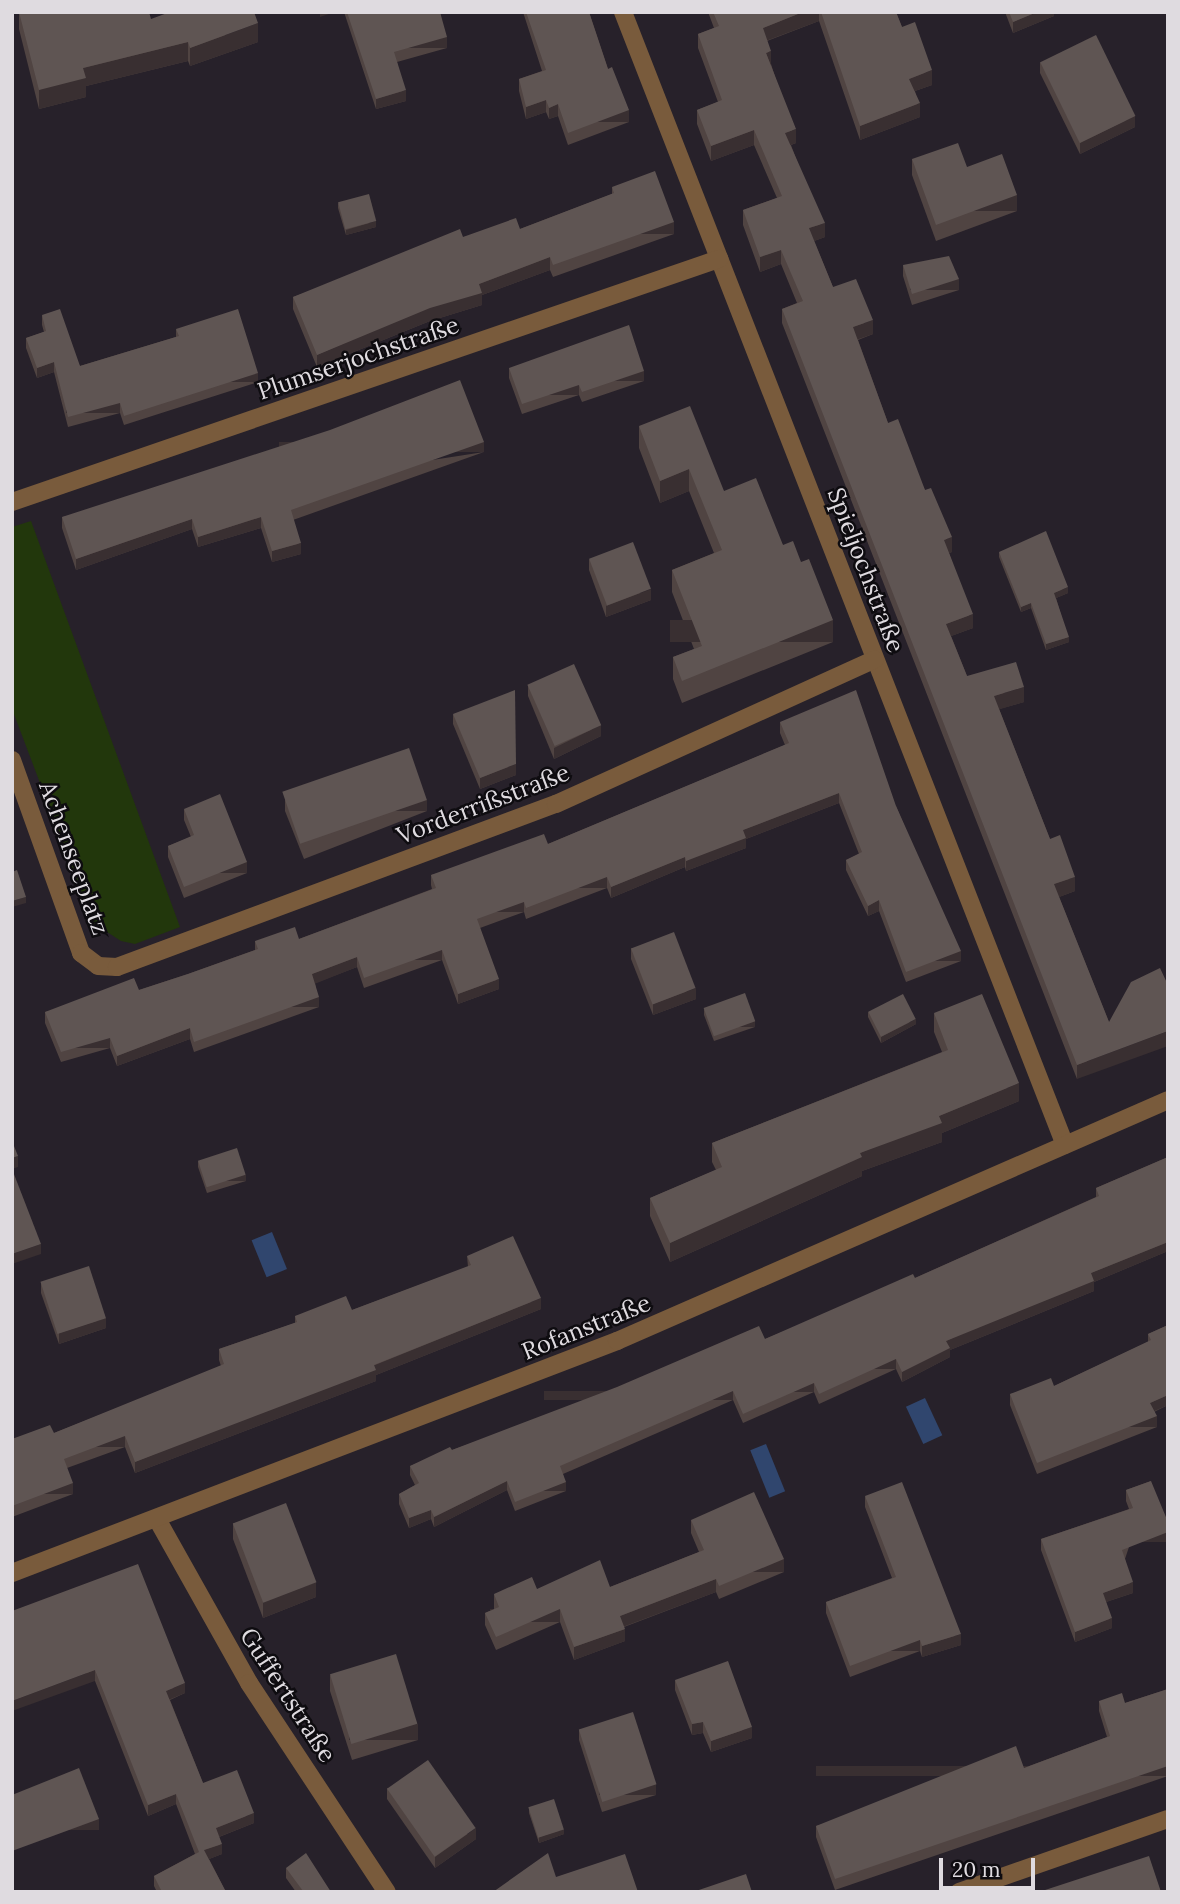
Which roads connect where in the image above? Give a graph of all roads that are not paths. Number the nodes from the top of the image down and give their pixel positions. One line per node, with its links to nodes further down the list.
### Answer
1 (622, 12): 2 (street, Spieljochstraße)
2 (719, 259): 3 (street, Plumserjochstraße); 4 (street, Spieljochstraße)
3 (12, 502)
4 (875, 659): 6 (street, Vorderrißstraße); 8 (street, Spieljochstraße)
5 (12, 760): 6 (street, Achenseeplatz)
6 (98, 966)
7 (1168, 1100): 8 (street, Rofanstraße)
8 (1065, 1144): 9 (street, Rofanstraße)
9 (157, 1519): 10 (street, Rofanstraße); 12 (street, Guffertstraße)
10 (12, 1573)
11 (1168, 1819): 13 (street)
12 (387, 1892)
13 (959, 1892)

